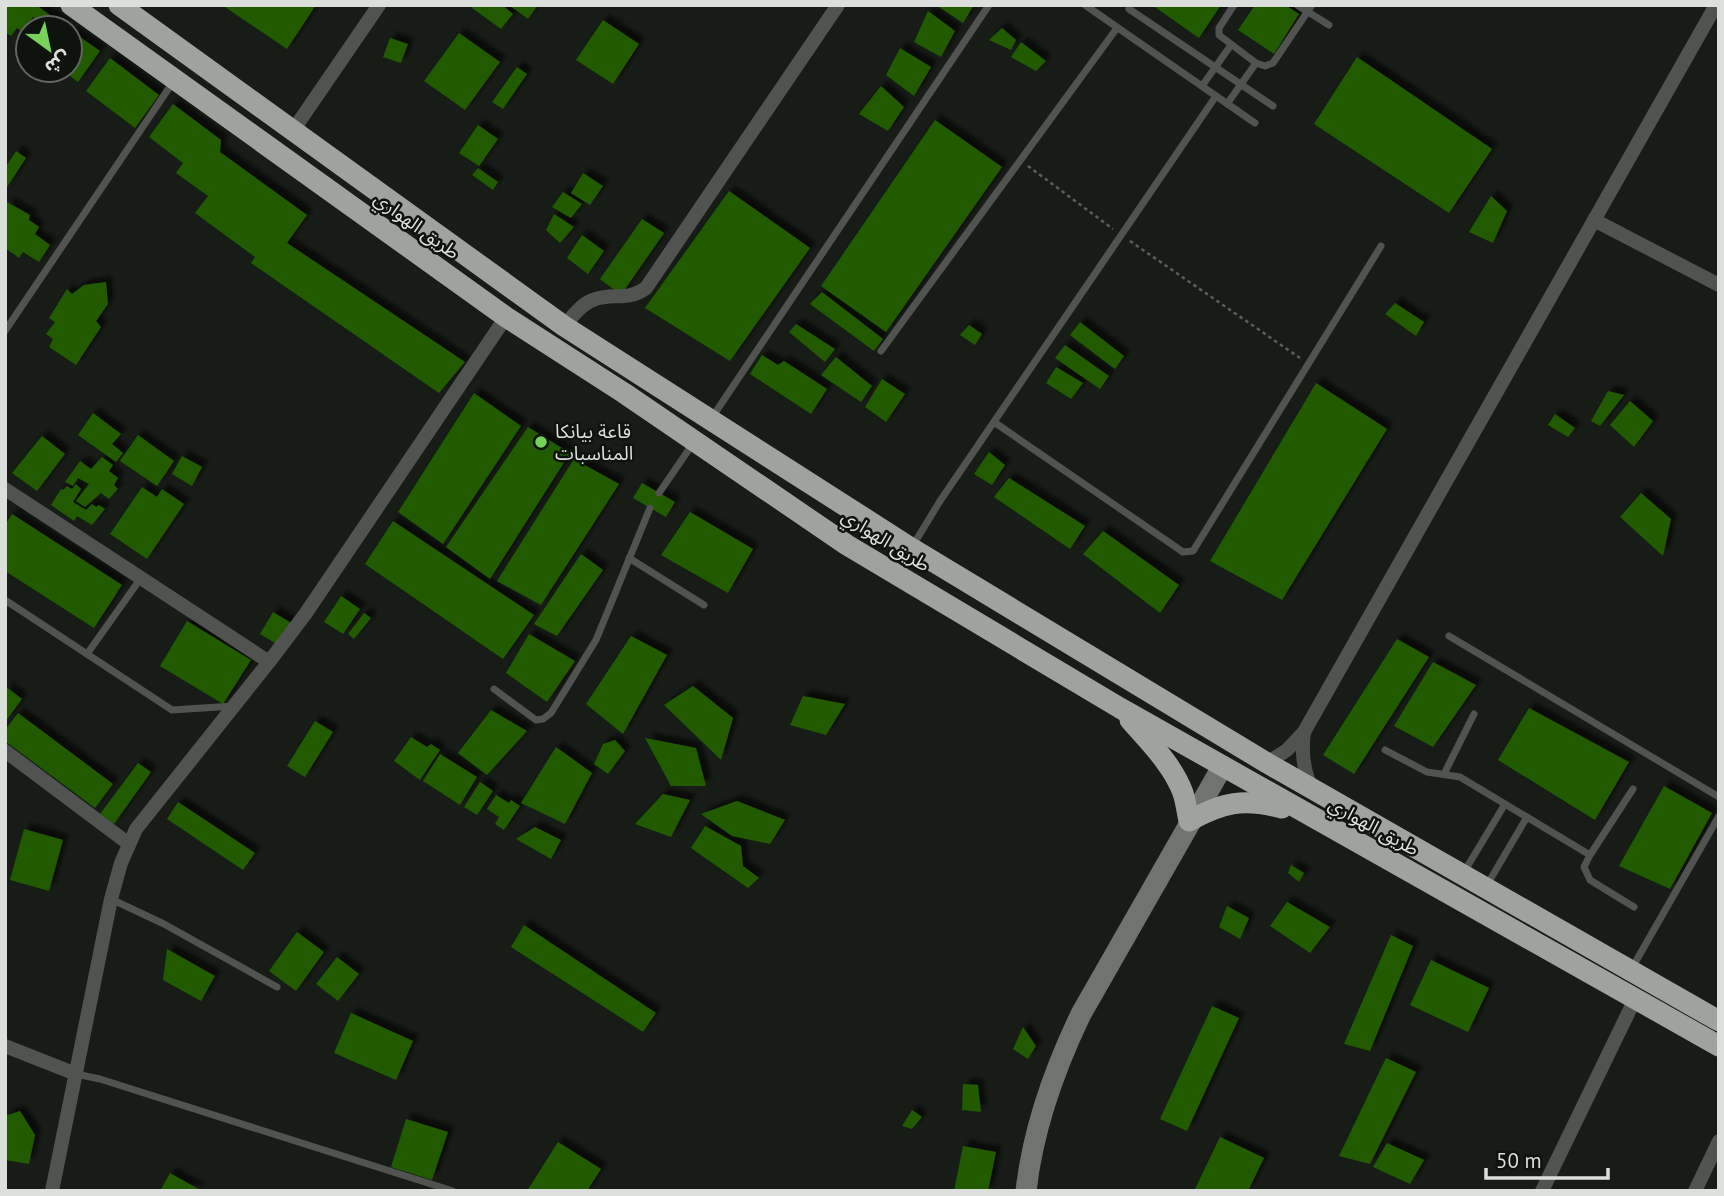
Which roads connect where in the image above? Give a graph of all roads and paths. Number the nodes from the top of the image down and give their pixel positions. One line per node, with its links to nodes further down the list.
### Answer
1 (71, 5): 17 (highway, طريق الهواري)
2 (119, 5): 24 (highway, طريق الهواري)
3 (379, 5): 24 (street)
4 (838, 5): 31 (street)
5 (989, 5): 37 (lane)
6 (1085, 5): 13 (lane)
7 (1234, 5): 14 (lane)
8 (1297, 5): 11 (lane)
9 (1716, 5): 26 (street)
10 (1129, 9): 16 (lane)
11 (1310, 9): 12 (lane); 15 (lane)
12 (1329, 25)
13 (1117, 28): 19 (lane); 25 (lane)
14 (1231, 45): 15 (lane); 16 (lane)
15 (1256, 63): 18 (lane)
16 (1215, 67): 18 (lane); 19 (lane)
17 (175, 80): 30 (highway, طريق الهواري); 32 (lane)
18 (1241, 84): 21 (lane); 22 (lane)
19 (1202, 86): 20 (lane)
20 (1216, 96): 21 (lane); 27 (lane)
21 (1227, 104): 23 (lane)
22 (1273, 106)
23 (1255, 124)
24 (292, 132): 31 (highway, طريق الهواري)
25 (1020, 160): 27 (path); 33 (lane)
26 (1594, 220): 29 (street); 55 (street)
27 (1121, 236): 34 (path); 38 (lane)
28 (1381, 246): 34 (lane)
29 (1719, 285)
30 (506, 317): 36 (highway, طريق الهواري); 50 (street)
31 (564, 326): 35 (highway, طريق الهواري)
32 (5, 331)
33 (881, 351)
34 (1309, 364): 38 (lane)
35 (637, 372): 36 (highway); 37 (highway, طريق الهواري)
36 (624, 393): 39 (highway, طريق الهواري)
37 (711, 419): 43 (highway, طريق الهواري)
38 (994, 422): 43 (lane)
39 (695, 441): 41 (lane); 53 (highway, طريق الهواري)
40 (5, 489): 45 (street)
41 (659, 493)
42 (650, 508): 44 (lane)
43 (911, 548): 58 (highway, طريق الهواري)
44 (629, 558): 47 (lane); 51 (lane)
45 (141, 579): 49 (lane); 50 (street)
46 (5, 600): 49 (lane)
47 (704, 605)
48 (1449, 636): 63 (lane)
49 (87, 654): 52 (lane)
50 (269, 662): 52 (street)
51 (494, 689)
52 (235, 706): 69 (street)
53 (1120, 708): 59 (highway, طريق الهواري); 68 (highway)
54 (1474, 714): 60 (lane)
55 (1304, 732): 58 (street); 61 (street)
56 (1385, 750): 60 (lane)
57 (5, 751): 69 (street)
58 (1267, 763): 61 (highway, طريق الهواري)
59 (1222, 767): 65 (highway, طريق الهواري); 68 (street)
60 (1444, 774): 64 (lane)
61 (1312, 789): 71 (highway, طريق الهواري)
62 (1633, 789): 70 (lane)
63 (1719, 796)
64 (1505, 804): 67 (lane); 71 (lane)
65 (1306, 814): 68 (highway); 77 (highway, طريق الهواري)
66 (1719, 816): 75 (lane)
67 (1527, 817): 70 (lane); 72 (lane)
68 (1189, 821): 85 (street)
69 (129, 844): 73 (street)
70 (1590, 855): 74 (lane)
71 (1462, 875): 72 (highway, طريق الهواري)
72 (1484, 888): 75 (highway, طريق الهواري)
73 (111, 899): 76 (lane); 81 (street)
74 (1634, 907)
75 (1630, 972): 78 (highway, طريق الهواري)
76 (277, 987)
77 (1634, 999): 80 (highway, طريق الهواري); 86 (street)
78 (1719, 1021)
79 (5, 1046): 81 (street)
80 (1719, 1046)
81 (76, 1074): 83 (street); 84 (lane)
82 (1719, 1141): 87 (street)
83 (52, 1191)
84 (453, 1191)
85 (1026, 1191)
86 (1542, 1191)
87 (1695, 1191)

